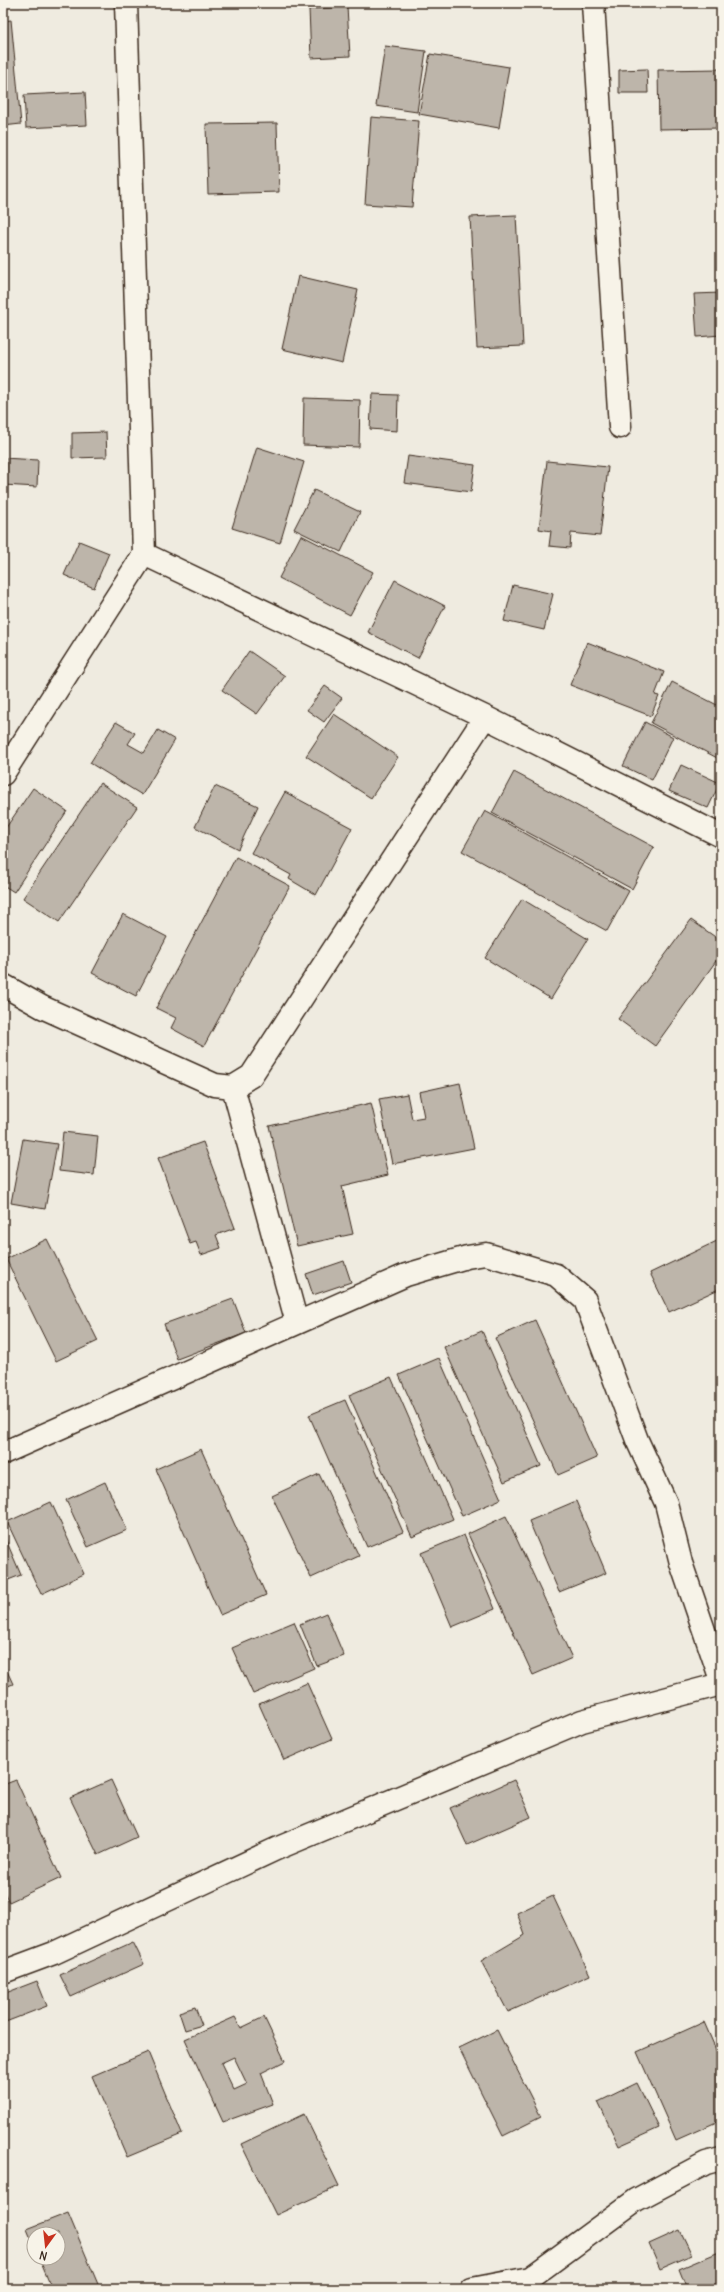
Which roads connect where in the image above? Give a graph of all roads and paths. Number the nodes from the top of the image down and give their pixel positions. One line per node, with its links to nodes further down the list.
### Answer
1 (126, 3): 4 (street)
2 (593, 3): 3 (street)
3 (620, 427)
4 (144, 554): 5 (street); 6 (street)
5 (485, 717): 7 (street); 9 (street)
6 (3, 774)
7 (718, 829)
8 (3, 985): 9 (street)
9 (233, 1087): 10 (street)
10 (297, 1323): 11 (street); 12 (street)
11 (3, 1453)
12 (721, 1680)
13 (721, 1684): 14 (street)
14 (3, 1972)
15 (721, 2159): 16 (street)
16 (472, 2289)

